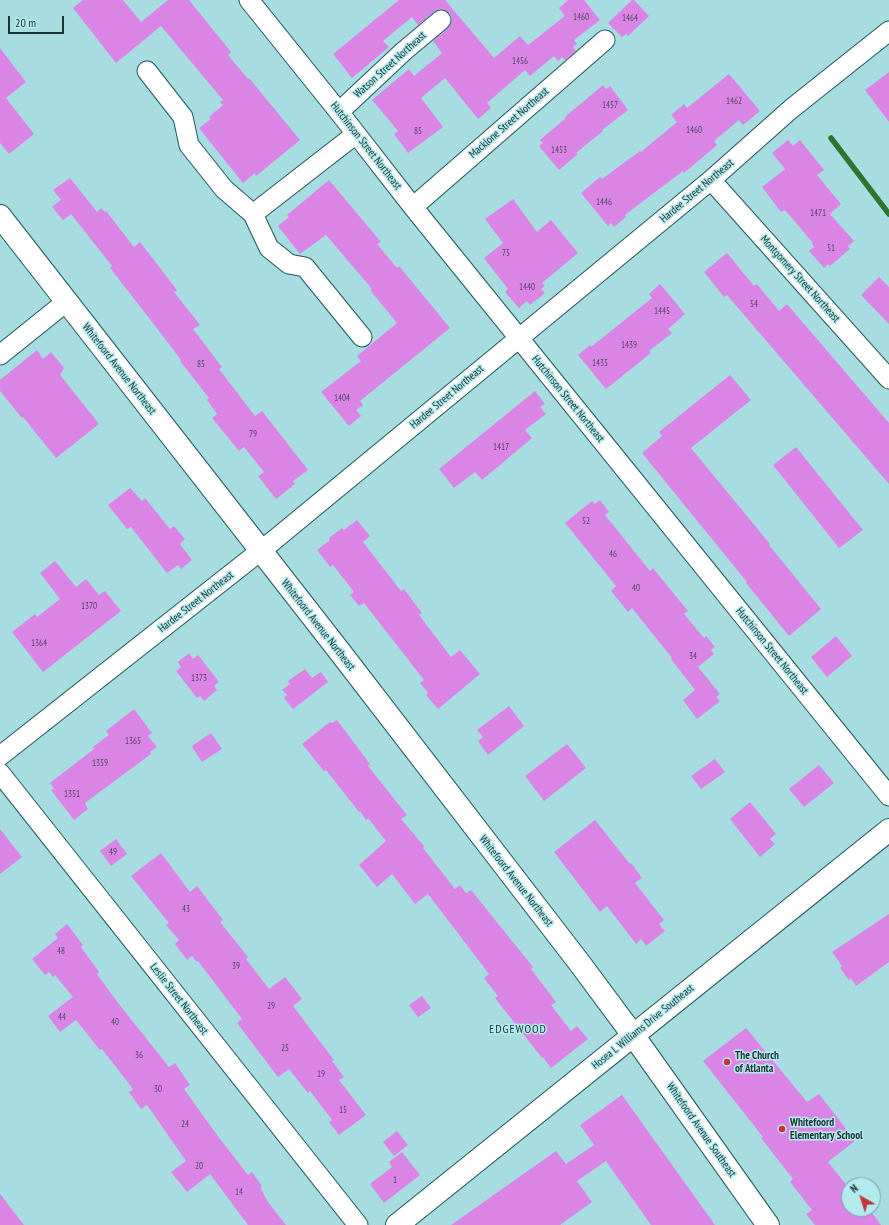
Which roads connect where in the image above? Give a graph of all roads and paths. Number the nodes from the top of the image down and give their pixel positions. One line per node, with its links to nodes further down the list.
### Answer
1 (249, 0): 6 (street, Hutchinson Street Northeast)
2 (441, 20): 6 (street, Watson Street Northeast)
3 (889, 32): 8 (street, Hardee Street Northeast)
4 (605, 40): 9 (street, Macklone Street Northeast)
5 (147, 71): 10 (street)
6 (339, 112): 7 (street, Hutchinson Street Northeast)
7 (356, 134): 9 (street, Hutchinson Street Northeast); 10 (street)
8 (711, 180): 14 (street, Hardee Street Northeast); 16 (street, Montgomery Street Northeast)
9 (413, 207): 14 (street, Hutchinson Street Northeast)
10 (254, 214): 13 (street)
11 (0, 216): 12 (street, Whitefoord Avenue Northeast)
12 (66, 302): 15 (street); 17 (street, Whitefoord Avenue Northeast)
13 (362, 337)
14 (518, 338): 17 (street, Hardee Street Northeast); 20 (street, Hutchinson Street Northeast)
15 (0, 355)
16 (889, 379)
17 (261, 551): 18 (street, Hardee Street Northeast); 22 (street, Whitefoord Avenue Northeast)
18 (0, 756)
19 (0, 773): 23 (street, Leslie Street Northeast)
20 (889, 796)
21 (889, 830): 22 (street, Hosea L Williams Drive Southeast)
22 (634, 1035): 24 (street, Hosea L Williams Drive Southeast); 25 (street, Whitefoord Avenue Southeast)
23 (358, 1225)
24 (397, 1225)
25 (768, 1225)

